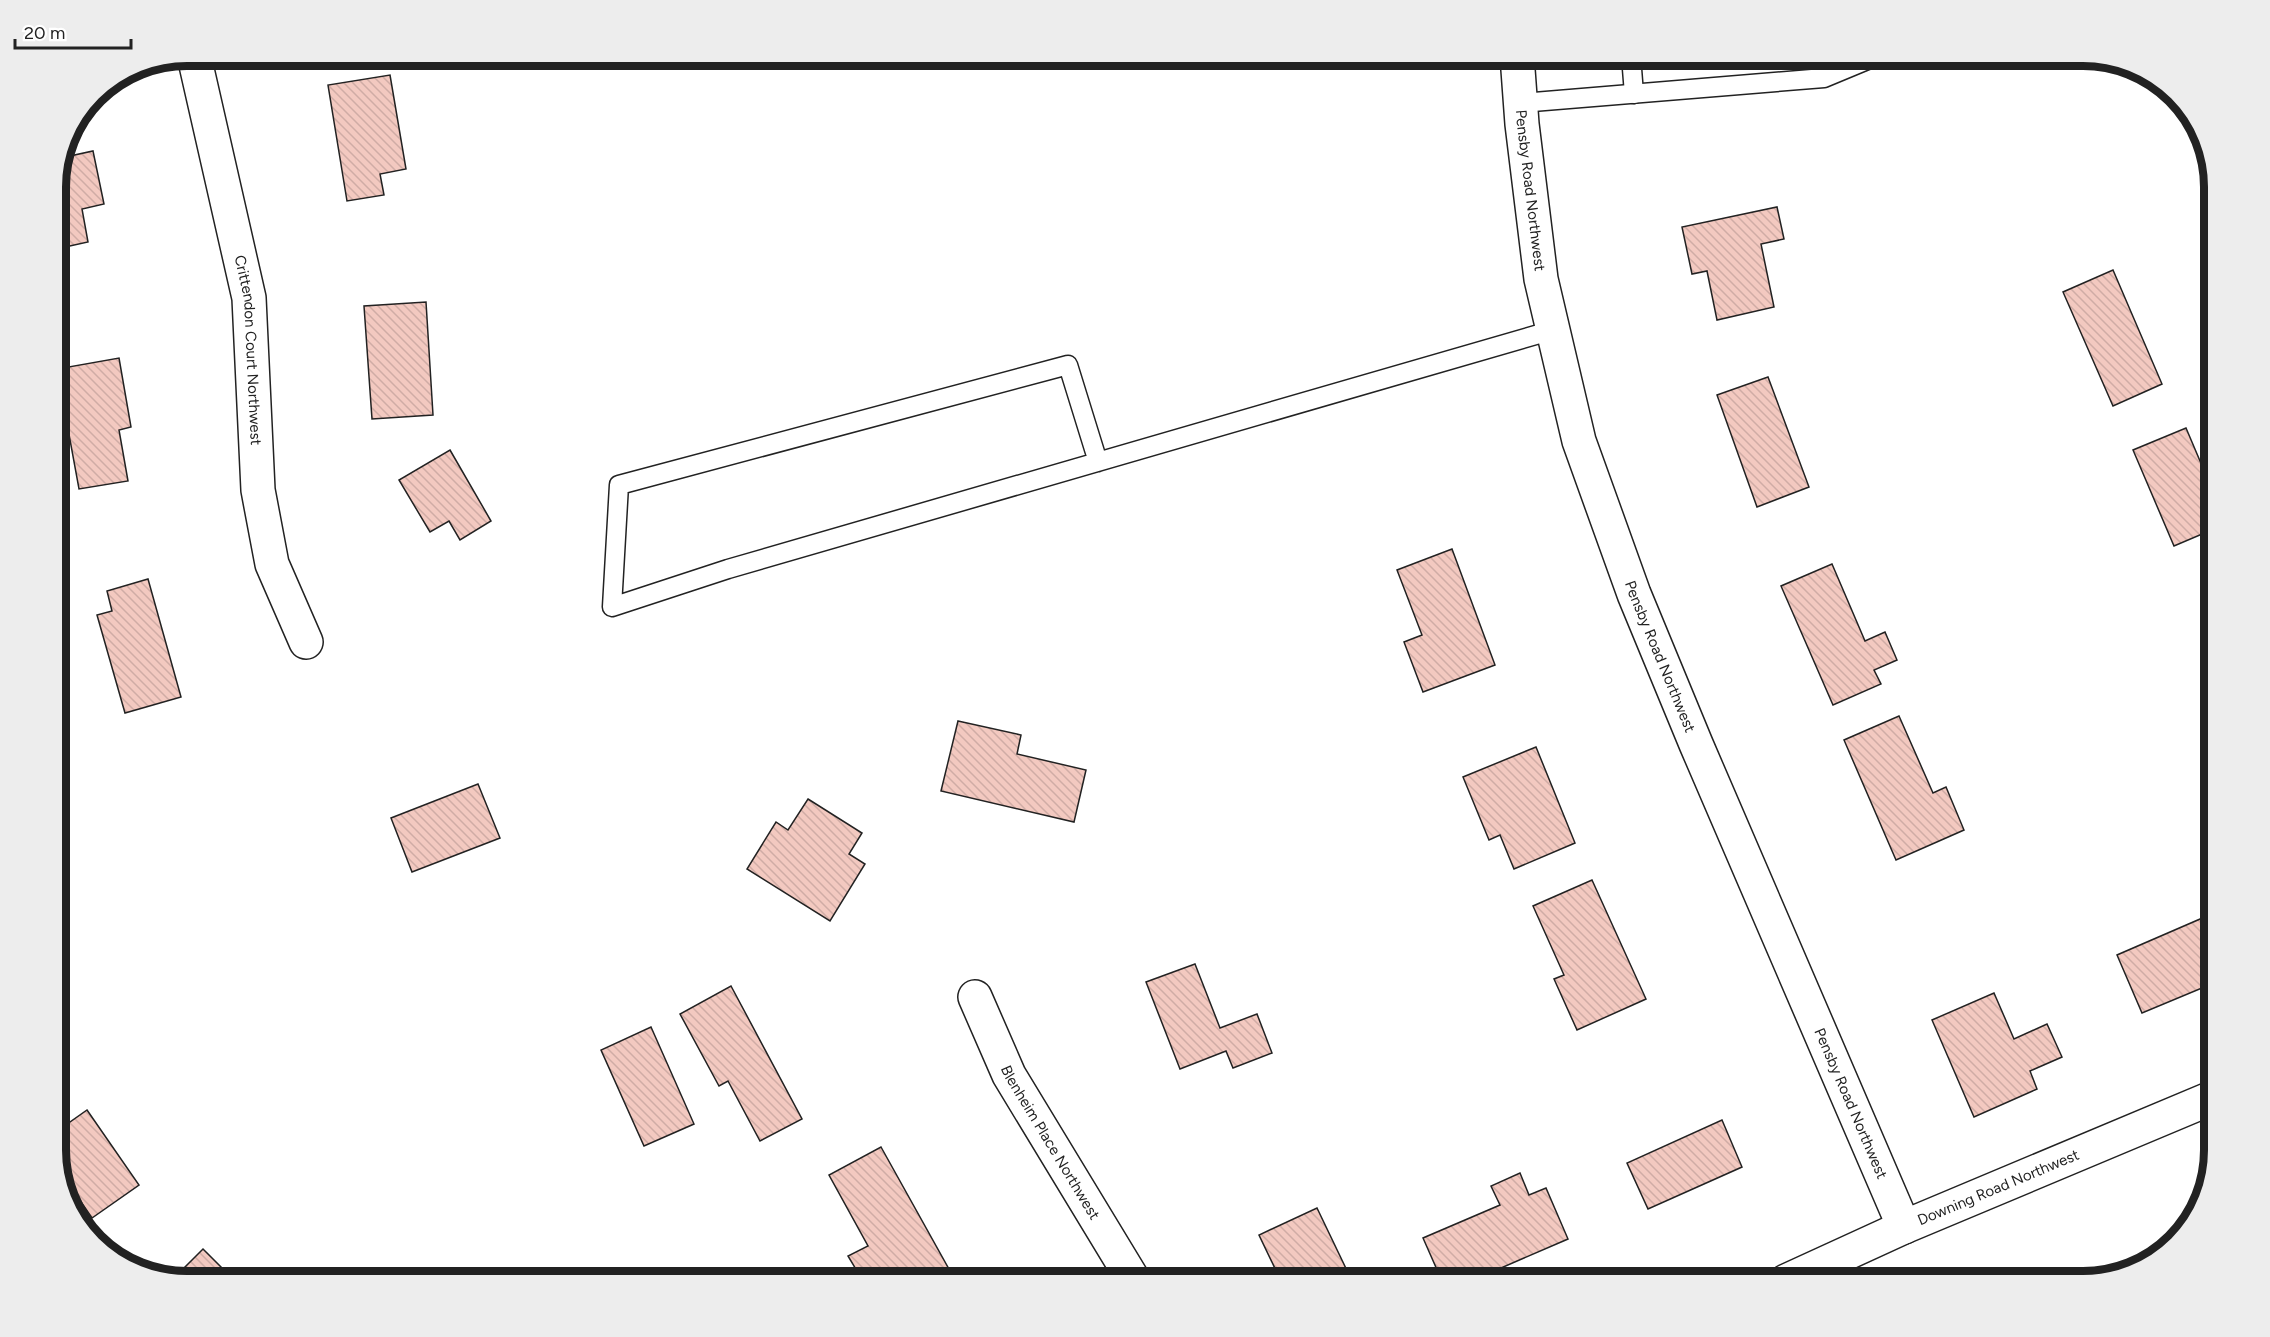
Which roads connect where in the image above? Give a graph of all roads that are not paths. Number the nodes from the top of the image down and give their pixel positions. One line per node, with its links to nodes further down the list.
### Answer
1 (196, 66): 9 (street, Crittendon Court Northwest)
2 (1518, 66): 6 (street, Pensby Road Northwest)
3 (1632, 66): 5 (lane)
4 (1853, 66): 5 (lane)
5 (1634, 94): 6 (lane)
6 (1521, 103): 7 (street, Pensby Road Northwest)
7 (1553, 330): 8 (lane); 12 (street, Pensby Road Northwest)
8 (1098, 462): 8 (lane)
9 (306, 642)
10 (975, 997): 13 (street, Blenheim Place Northwest)
11 (2204, 1101): 12 (street, Downing Road Northwest)
12 (1904, 1227): 14 (street, Downing Road Northwest)
13 (1128, 1271)
14 (1808, 1271)

